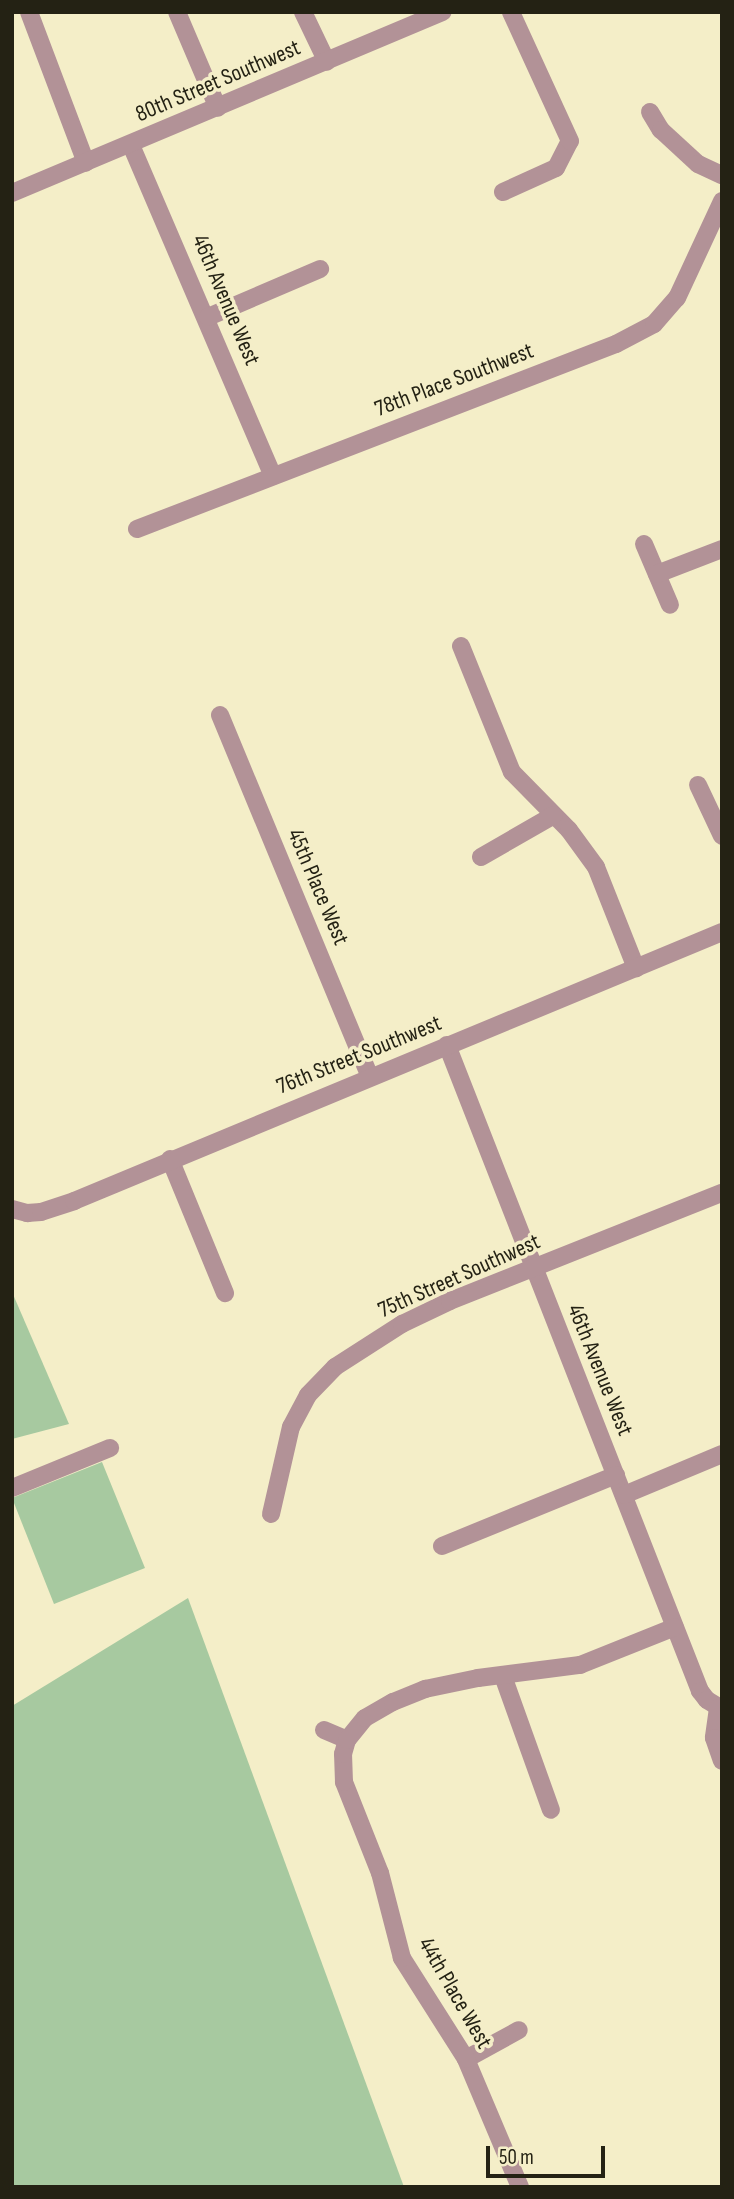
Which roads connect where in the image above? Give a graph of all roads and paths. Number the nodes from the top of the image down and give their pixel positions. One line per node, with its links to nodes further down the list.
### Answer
1 (29, 12): 10 (street)
2 (177, 12): 7 (street)
3 (303, 12): 6 (street)
4 (511, 12): 12 (street)
5 (438, 13): 6 (street, 80th Street Southwest)
6 (327, 62): 7 (street, 80th Street Southwest)
7 (218, 108): 9 (street, 80th Street Southwest)
8 (650, 112): 11 (street)
9 (131, 145): 10 (street, 80th Street Southwest); 16 (street, 46th Avenue West)
10 (86, 163): 13 (street, 80th Street Southwest)
11 (722, 175)
12 (503, 192)
13 (12, 193)
14 (722, 201): 17 (street, 78th Place Southwest)
15 (320, 270): 16 (street)
16 (208, 317): 17 (street, 46th Avenue West)
17 (274, 476): 18 (street, 78th Place Southwest)
18 (137, 529)
19 (644, 544): 21 (street)
20 (722, 549): 21 (street)
21 (657, 574): 22 (street)
22 (670, 605)
23 (461, 646): 26 (street)
24 (220, 715): 32 (street, 45th Place West)
25 (698, 785): 27 (street)
26 (554, 815): 28 (street); 30 (street)
27 (722, 836)
28 (481, 857)
29 (722, 932): 30 (street, 76th Street Southwest)
30 (636, 968): 31 (street, 76th Street Southwest)
31 (447, 1045): 32 (street, 76th Street Southwest); 36 (street, 46th Avenue West)
32 (370, 1077): 33 (street, 76th Street Southwest)
33 (170, 1159): 35 (street, 76th Street Southwest); 37 (street)
34 (722, 1193): 36 (street, 75th Street Southwest)
35 (13, 1210)
36 (533, 1269): 40 (street, 46th Avenue West); 43 (street, 75th Street Southwest)
37 (225, 1293)
38 (110, 1448): 41 (street)
39 (722, 1454): 42 (street)
40 (616, 1475): 42 (street, 46th Avenue West); 44 (street)
41 (12, 1488)
42 (624, 1495): 45 (street, 46th Avenue West)
43 (271, 1514)
44 (442, 1546)
45 (676, 1627): 46 (street); 47 (street, 46th Avenue West)
46 (503, 1676): 49 (street); 51 (street)
47 (720, 1708): 50 (street)
48 (324, 1730): 49 (street)
49 (347, 1740): 53 (street, 44th Place West)
50 (722, 1761)
51 (551, 1810)
52 (519, 2030): 53 (street)
53 (466, 2059): 54 (street, 44th Place West)
54 (520, 2187)

